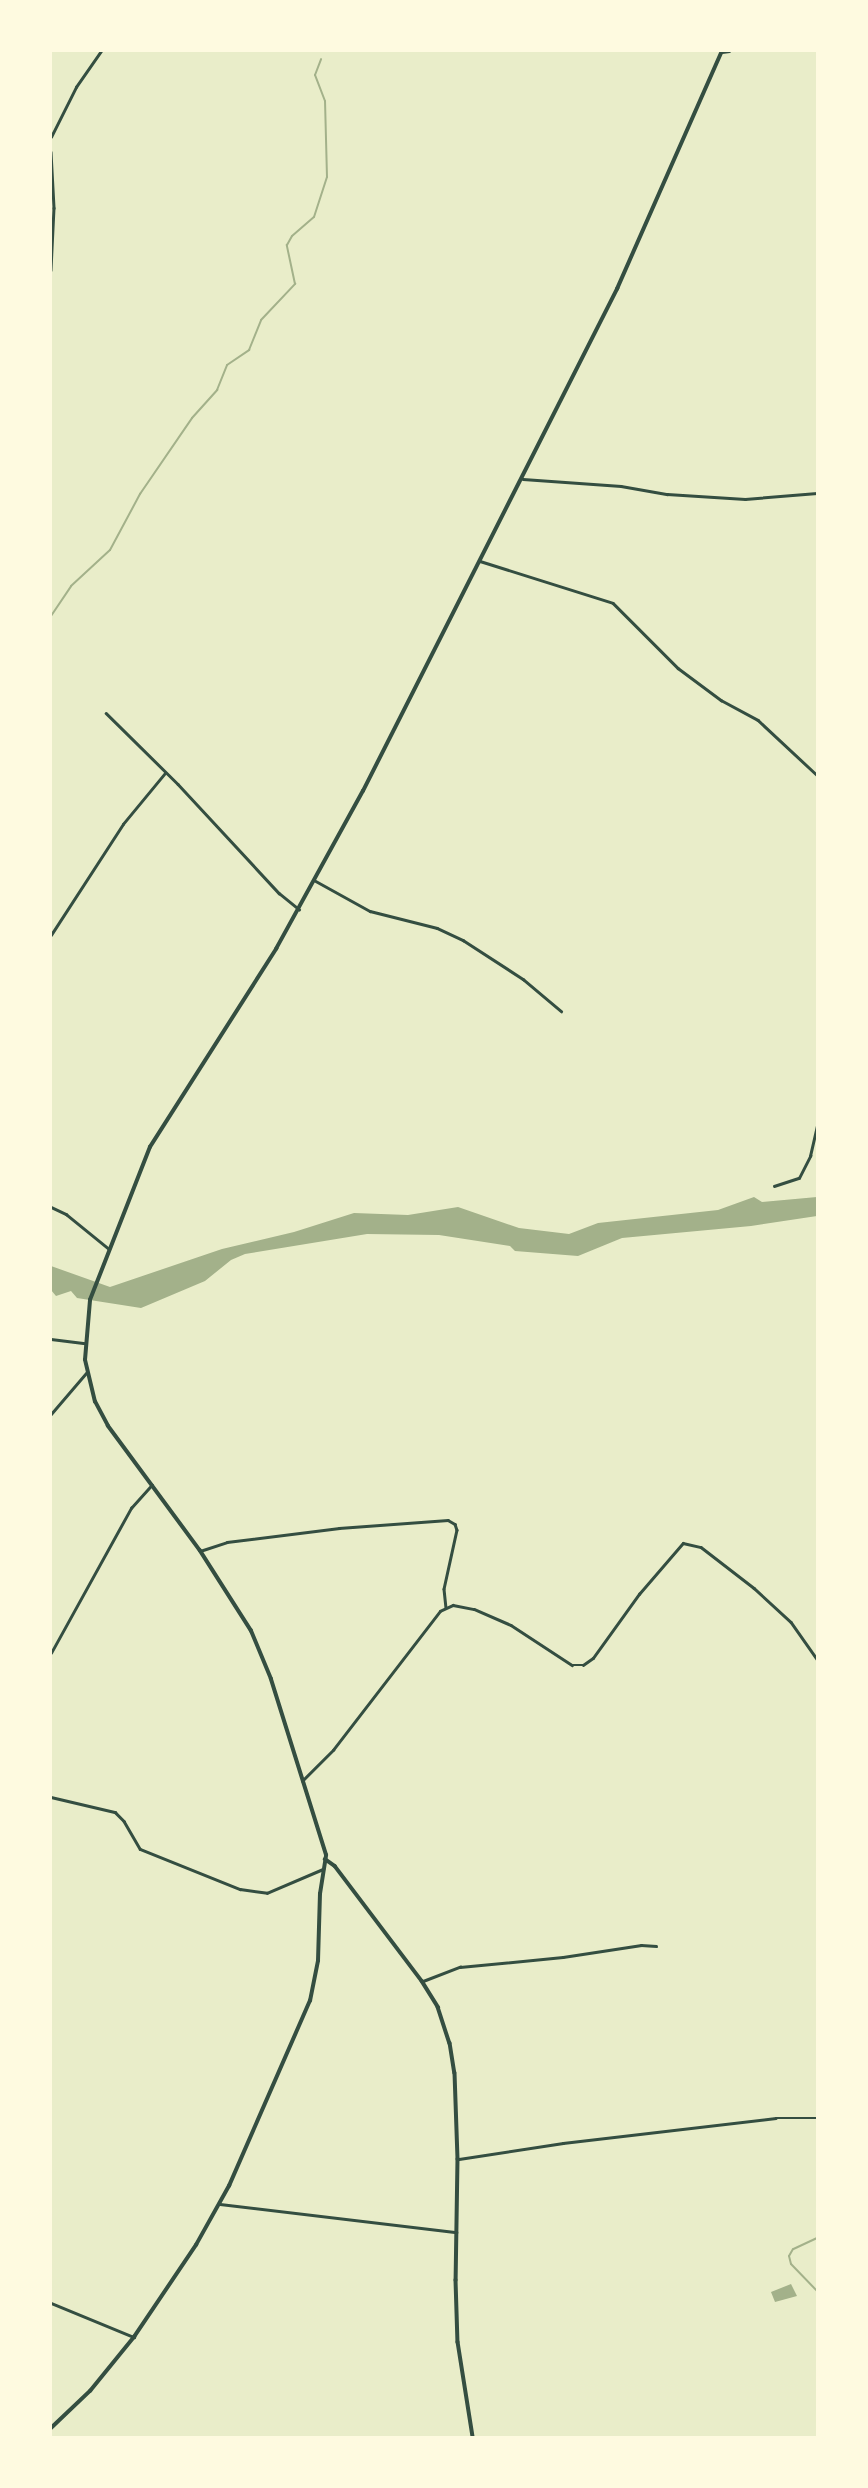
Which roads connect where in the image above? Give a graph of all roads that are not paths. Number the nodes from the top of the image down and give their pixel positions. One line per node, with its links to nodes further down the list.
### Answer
1 (101, 51): 4 (street)
2 (722, 51): 3 (street); 7 (street)
3 (729, 51)
4 (51, 137)
5 (51, 152): 6 (street)
6 (51, 270)
7 (523, 479): 8 (street); 9 (street)
8 (817, 493)
9 (480, 561): 12 (street); 13 (street)
10 (106, 713): 11 (street)
11 (165, 773): 14 (street); 15 (street)
12 (817, 775)
13 (314, 880): 14 (street); 16 (street)
14 (299, 909): 20 (street)
15 (51, 934)
16 (561, 1011)
17 (817, 1126): 18 (street)
18 (774, 1186)
19 (51, 1207): 20 (street)
20 (109, 1249): 22 (street)
21 (51, 1339): 22 (street)
22 (85, 1343): 23 (street)
23 (87, 1372): 24 (street); 25 (street)
24 (51, 1414)
25 (152, 1485): 26 (street); 28 (street)
26 (200, 1551): 27 (street); 30 (street)
27 (446, 1607): 29 (street); 30 (street)
28 (51, 1653)
29 (817, 1659)
30 (302, 1781): 32 (street)
31 (51, 1797): 33 (street)
32 (325, 1859): 33 (street); 35 (street)
33 (323, 1869): 38 (street)
34 (656, 1946): 35 (street)
35 (422, 1981): 37 (street)
36 (817, 2118): 37 (street)
37 (458, 2159): 39 (street)
38 (220, 2204): 39 (street); 41 (street)
39 (456, 2232): 43 (street)
40 (51, 2303): 41 (street)
41 (134, 2337): 42 (street)
42 (51, 2428)
43 (473, 2437)

